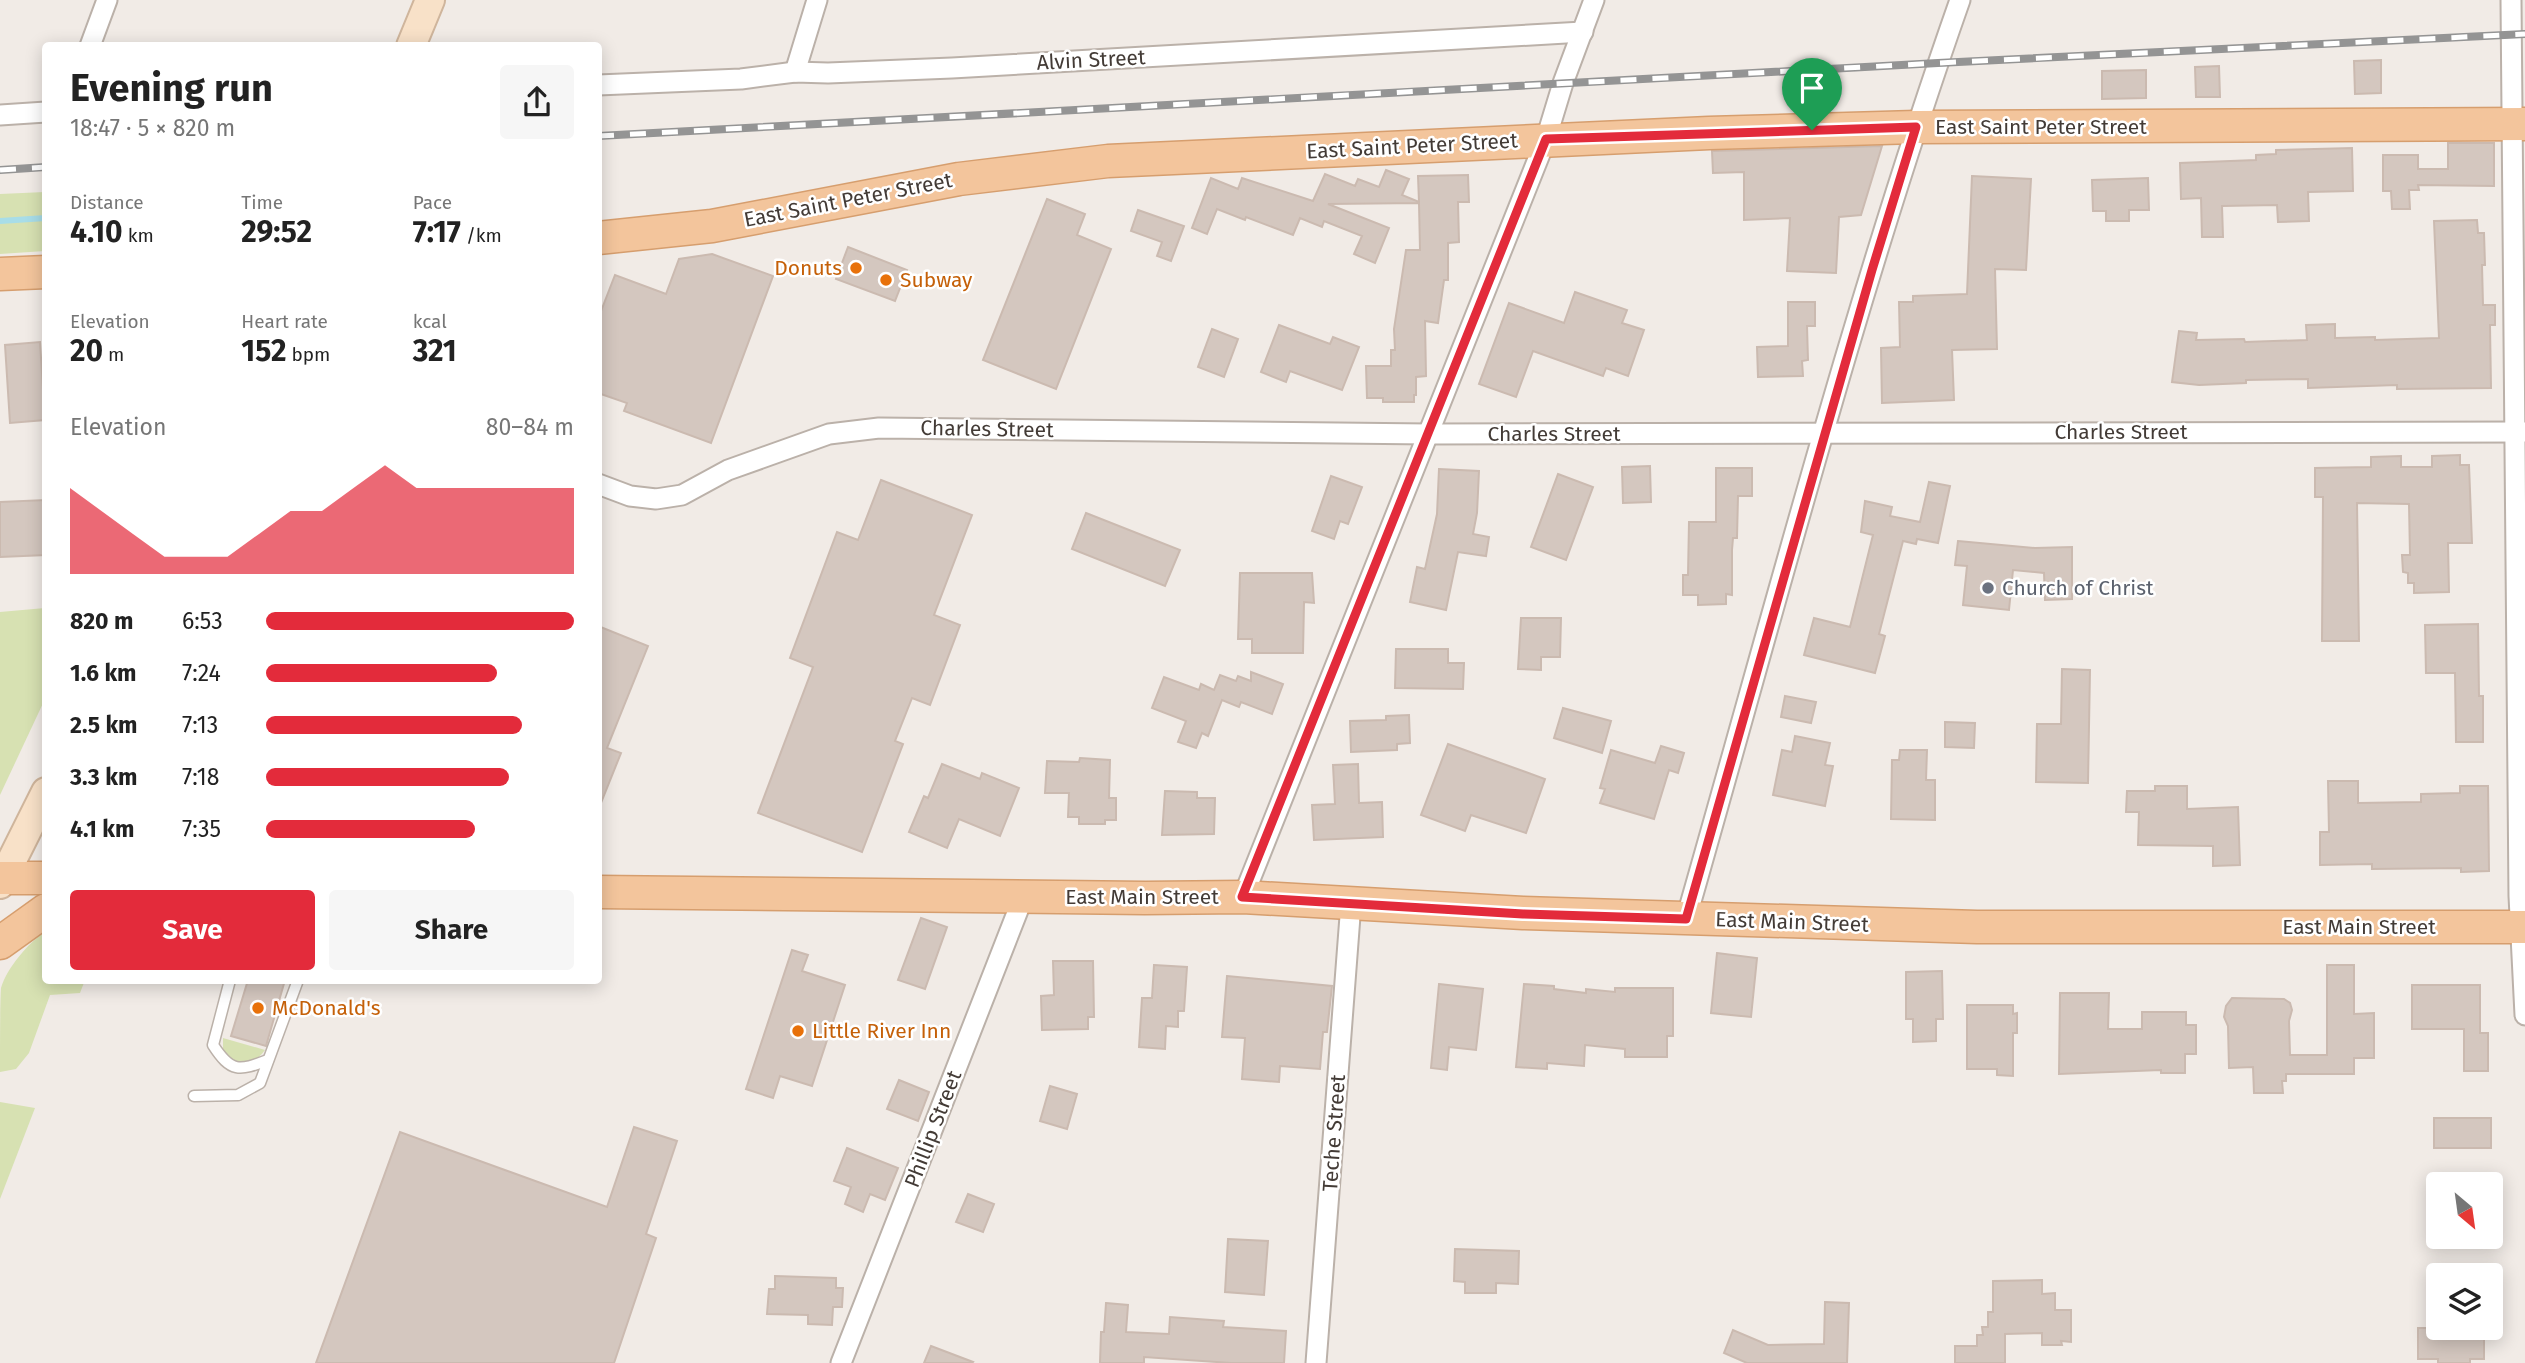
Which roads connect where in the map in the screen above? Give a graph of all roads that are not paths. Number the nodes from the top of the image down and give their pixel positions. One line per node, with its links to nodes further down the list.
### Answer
1 (107, 0): 8 (street)
2 (430, 0): 9 (main road)
3 (817, 0): 10 (street)
4 (1594, 0): 7 (street)
5 (1960, 0): 15 (street)
6 (2511, 0): 14 (street)
7 (1583, 32): 10 (street, Alvin Street); 16 (street)
8 (91, 42)
9 (413, 42)
10 (795, 72): 11 (street, Alvin Street)
11 (602, 86)
12 (42, 112): 13 (street)
13 (0, 116)
14 (2518, 125): 15 (main road, East Saint Peter Street); 20 (street)
15 (1916, 127): 16 (main road, East Saint Peter Street); 21 (street)
16 (1546, 139): 17 (main road, East Saint Peter Street); 22 (street)
17 (602, 238)
18 (42, 272): 19 (main road)
19 (0, 274)
20 (2520, 432): 21 (street, Charles Street); 33 (street)
21 (1825, 433): 22 (street, Charles Street); 32 (street)
22 (1429, 434): 23 (street, Charles Street); 29 (street)
23 (602, 486)
24 (42, 800): 26 (main road)
25 (42, 878): 26 (main road)
26 (1, 880)
27 (602, 892): 28 (main road, East Main Street)
28 (1024, 895): 29 (main road, East Main Street); 40 (street, Phillip Street)
29 (1242, 897): 30 (main road, East Main Street)
30 (1351, 903): 32 (main road, East Main Street); 41 (street, Teche Street)
31 (42, 913): 34 (main road)
32 (1686, 919): 33 (main road, East Main Street)
33 (2522, 927): 37 (street)
34 (0, 943)
35 (229, 984): 38 (lane)
36 (296, 984): 38 (lane)
37 (2525, 1015)
38 (268, 1060): 39 (lane)
39 (194, 1096)
40 (841, 1363)
41 (1317, 1363)

